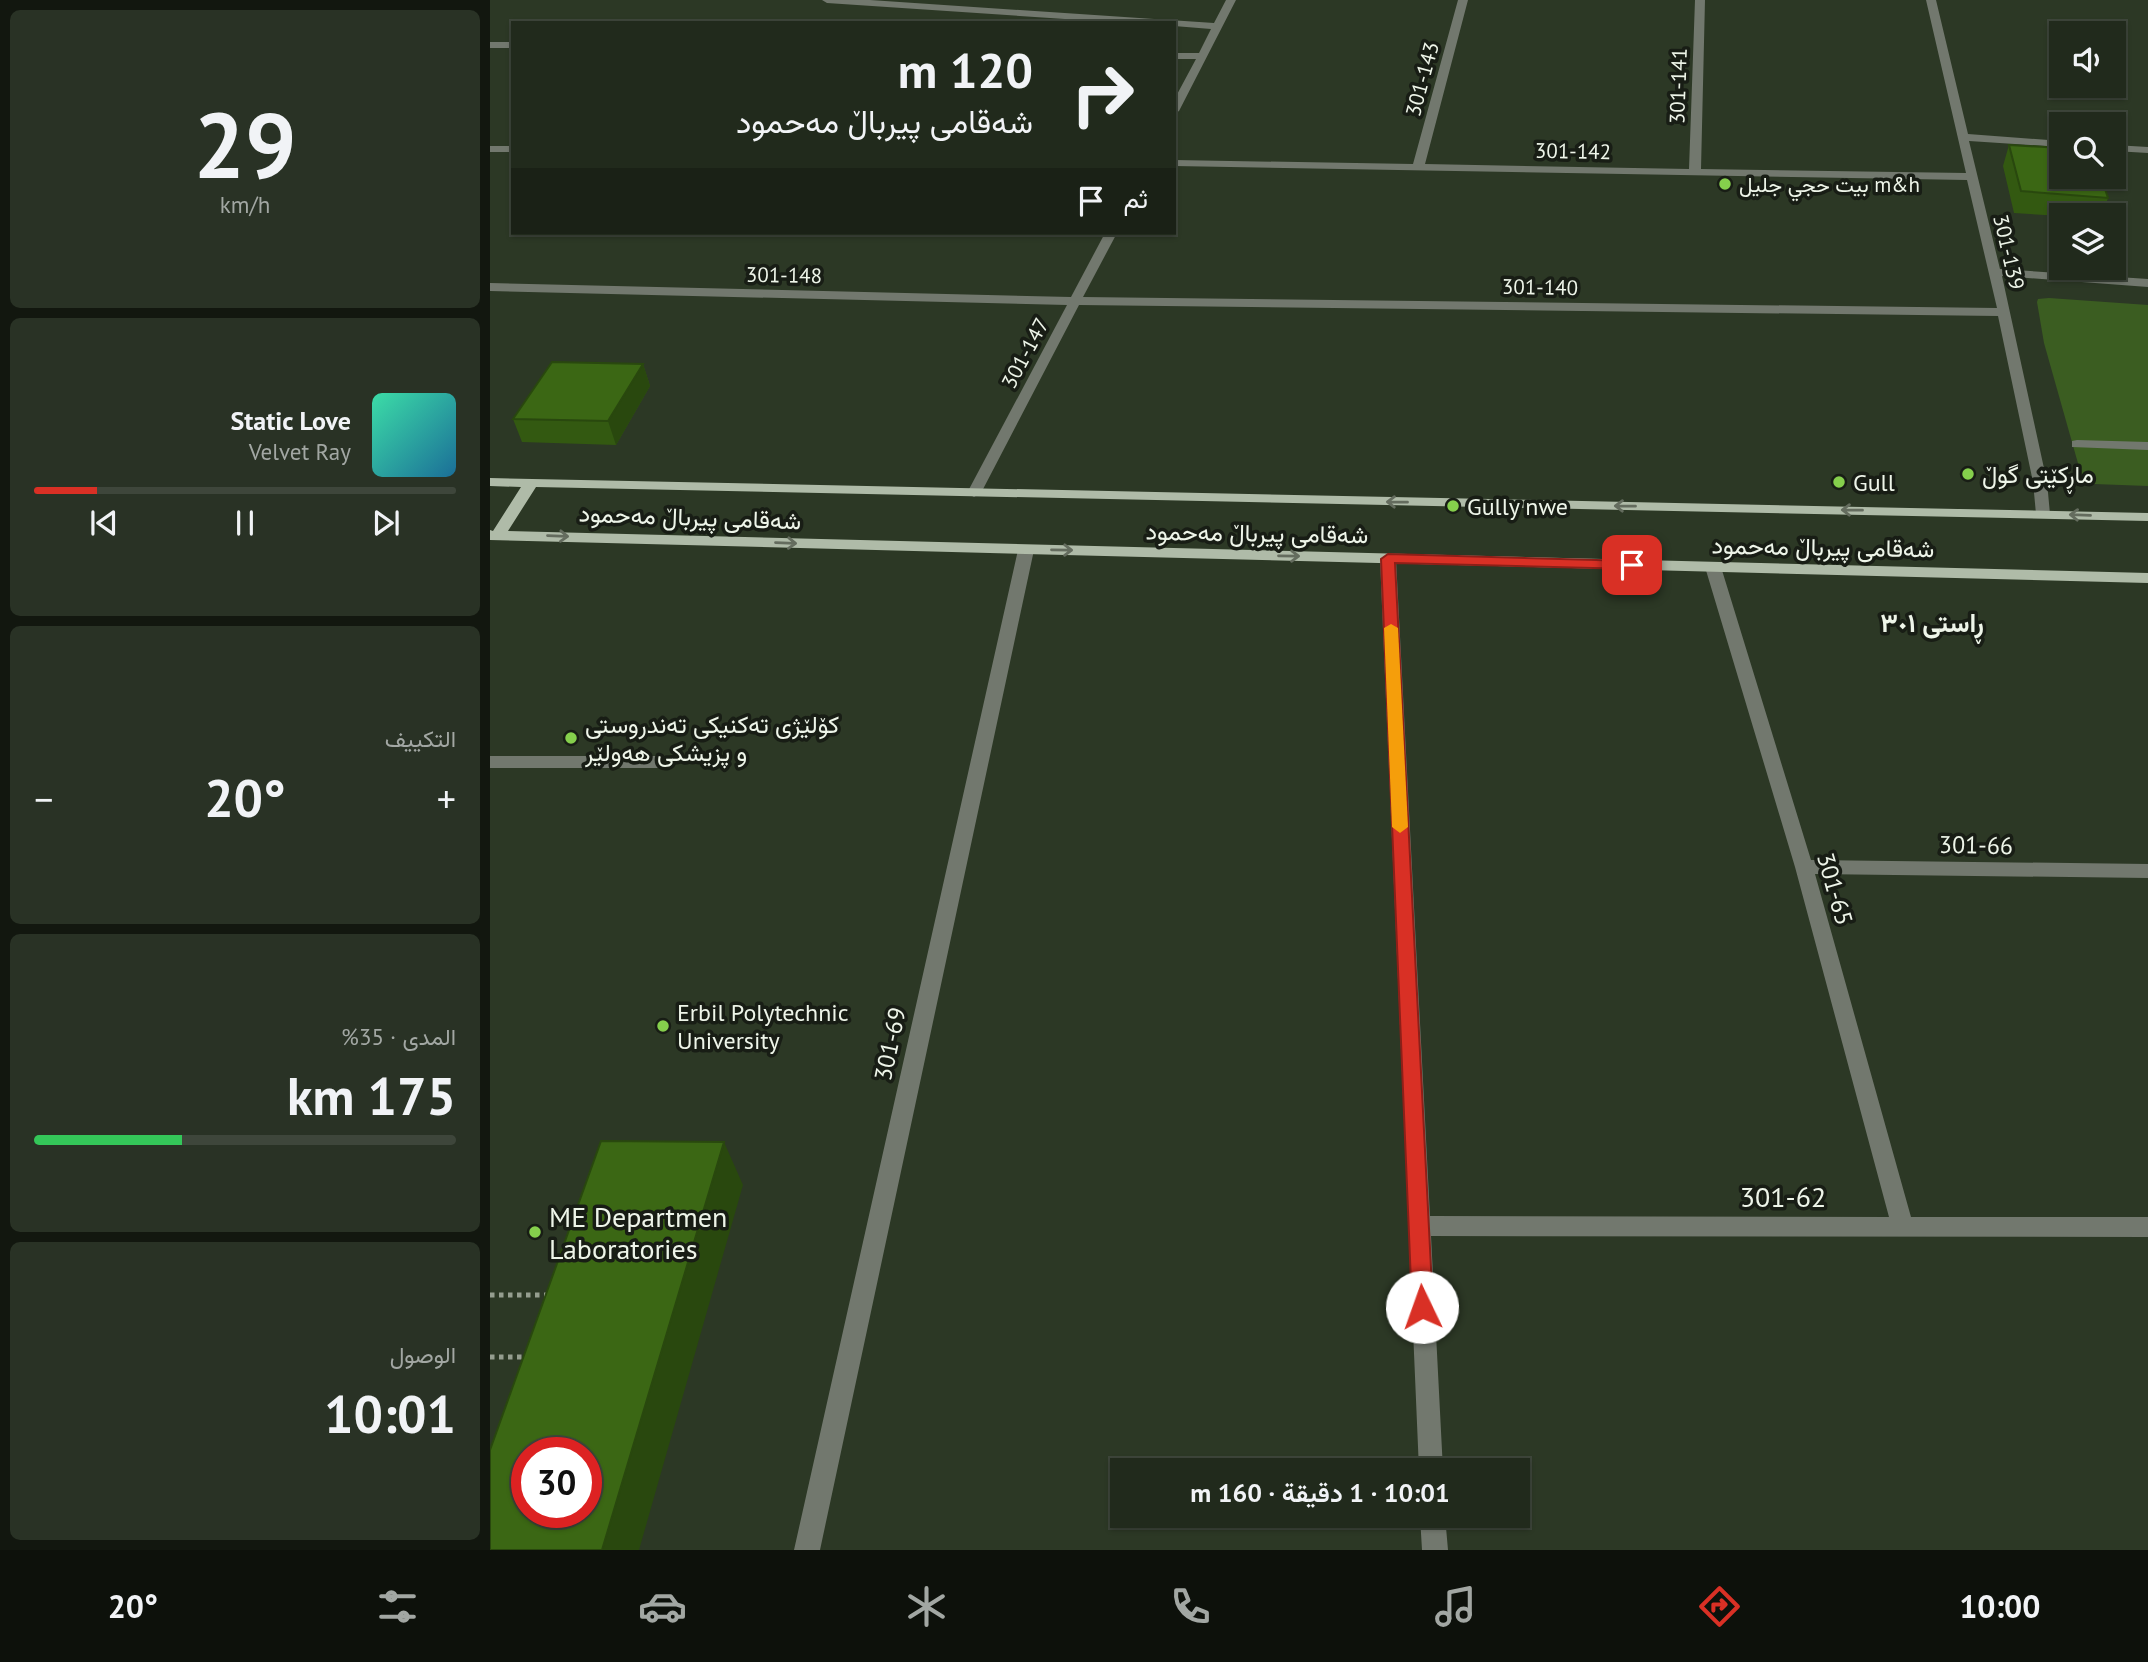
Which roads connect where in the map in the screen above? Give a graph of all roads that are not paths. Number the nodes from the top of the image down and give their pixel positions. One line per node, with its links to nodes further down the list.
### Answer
1 (827, 0): 6 (street)
2 (1231, 0): 8 (street)
3 (1463, 0): 21 (street, 301-143)
4 (1700, 0): 22 (street, 301-141)
5 (1931, 0): 14 (street, 301-139)
6 (1143, 21)
7 (1176, 23): 8 (street)
8 (1218, 26): 12 (street)
9 (490, 45): 10 (street)
10 (511, 45)
11 (1176, 56): 12 (street)
12 (1203, 56): 13 (street)
13 (1176, 107)
14 (1963, 137): 15 (street); 23 (street, 301-139)
15 (2049, 143)
16 (490, 149): 17 (street)
17 (511, 149)
18 (2126, 149): 19 (street)
19 (2148, 150)
20 (1176, 163): 21 (street, 301-142)
21 (1418, 167): 22 (street, 301-142)
22 (1695, 172): 23 (street, 301-142)
23 (1972, 177): 25 (street, 301-139)
24 (1110, 235): 28 (street, 301-147)
25 (1994, 272): 26 (street); 29 (street, 301-139)
26 (2148, 283)
27 (490, 287): 28 (street, 301-148)
28 (1076, 301): 29 (street, 301-140); 34 (street, 301-147)
29 (2004, 312): 35 (street, 301-139)
30 (2077, 444): 31 (street)
31 (2148, 446)
32 (490, 482): 33 (main road, شەقامی پیرباڵ مەحمود)
33 (531, 483): 34 (main road, شەقامی پیرباڵ مەحمود); 37 (main road)
34 (974, 493): 35 (main road, شەقامی پیرباڵ مەحمود, one-way to 34)
35 (2043, 514): 36 (main road, شەقامی پیرباڵ مەحمود, one-way to 35)
36 (2148, 517)
37 (494, 535): 38 (main road, شەقامی پیرباڵ مەحمود, one-way to 38)
38 (1026, 550): 39 (main road, شەقامی پیرباڵ مەحمود, one-way to 39); 51 (street, 301-69)
39 (1388, 559): 40 (main road, شەقامی پیرباڵ مەحمود); 46 (street)
40 (1713, 567): 41 (main road, شەقامی پیرباڵ مەحمود); 44 (street, 301-65)
41 (2148, 578)
42 (490, 762): 43 (street)
43 (657, 762)
44 (1804, 867): 45 (street, 301-66); 47 (street, 301-65)
45 (2148, 871)
46 (1418, 1226): 47 (street, 301-62); 49 (street)
47 (1903, 1226): 48 (street, 301-62)
48 (2148, 1227)
49 (1430, 1458)
50 (1434, 1528): 52 (street)
51 (807, 1550)
52 (1435, 1550)

